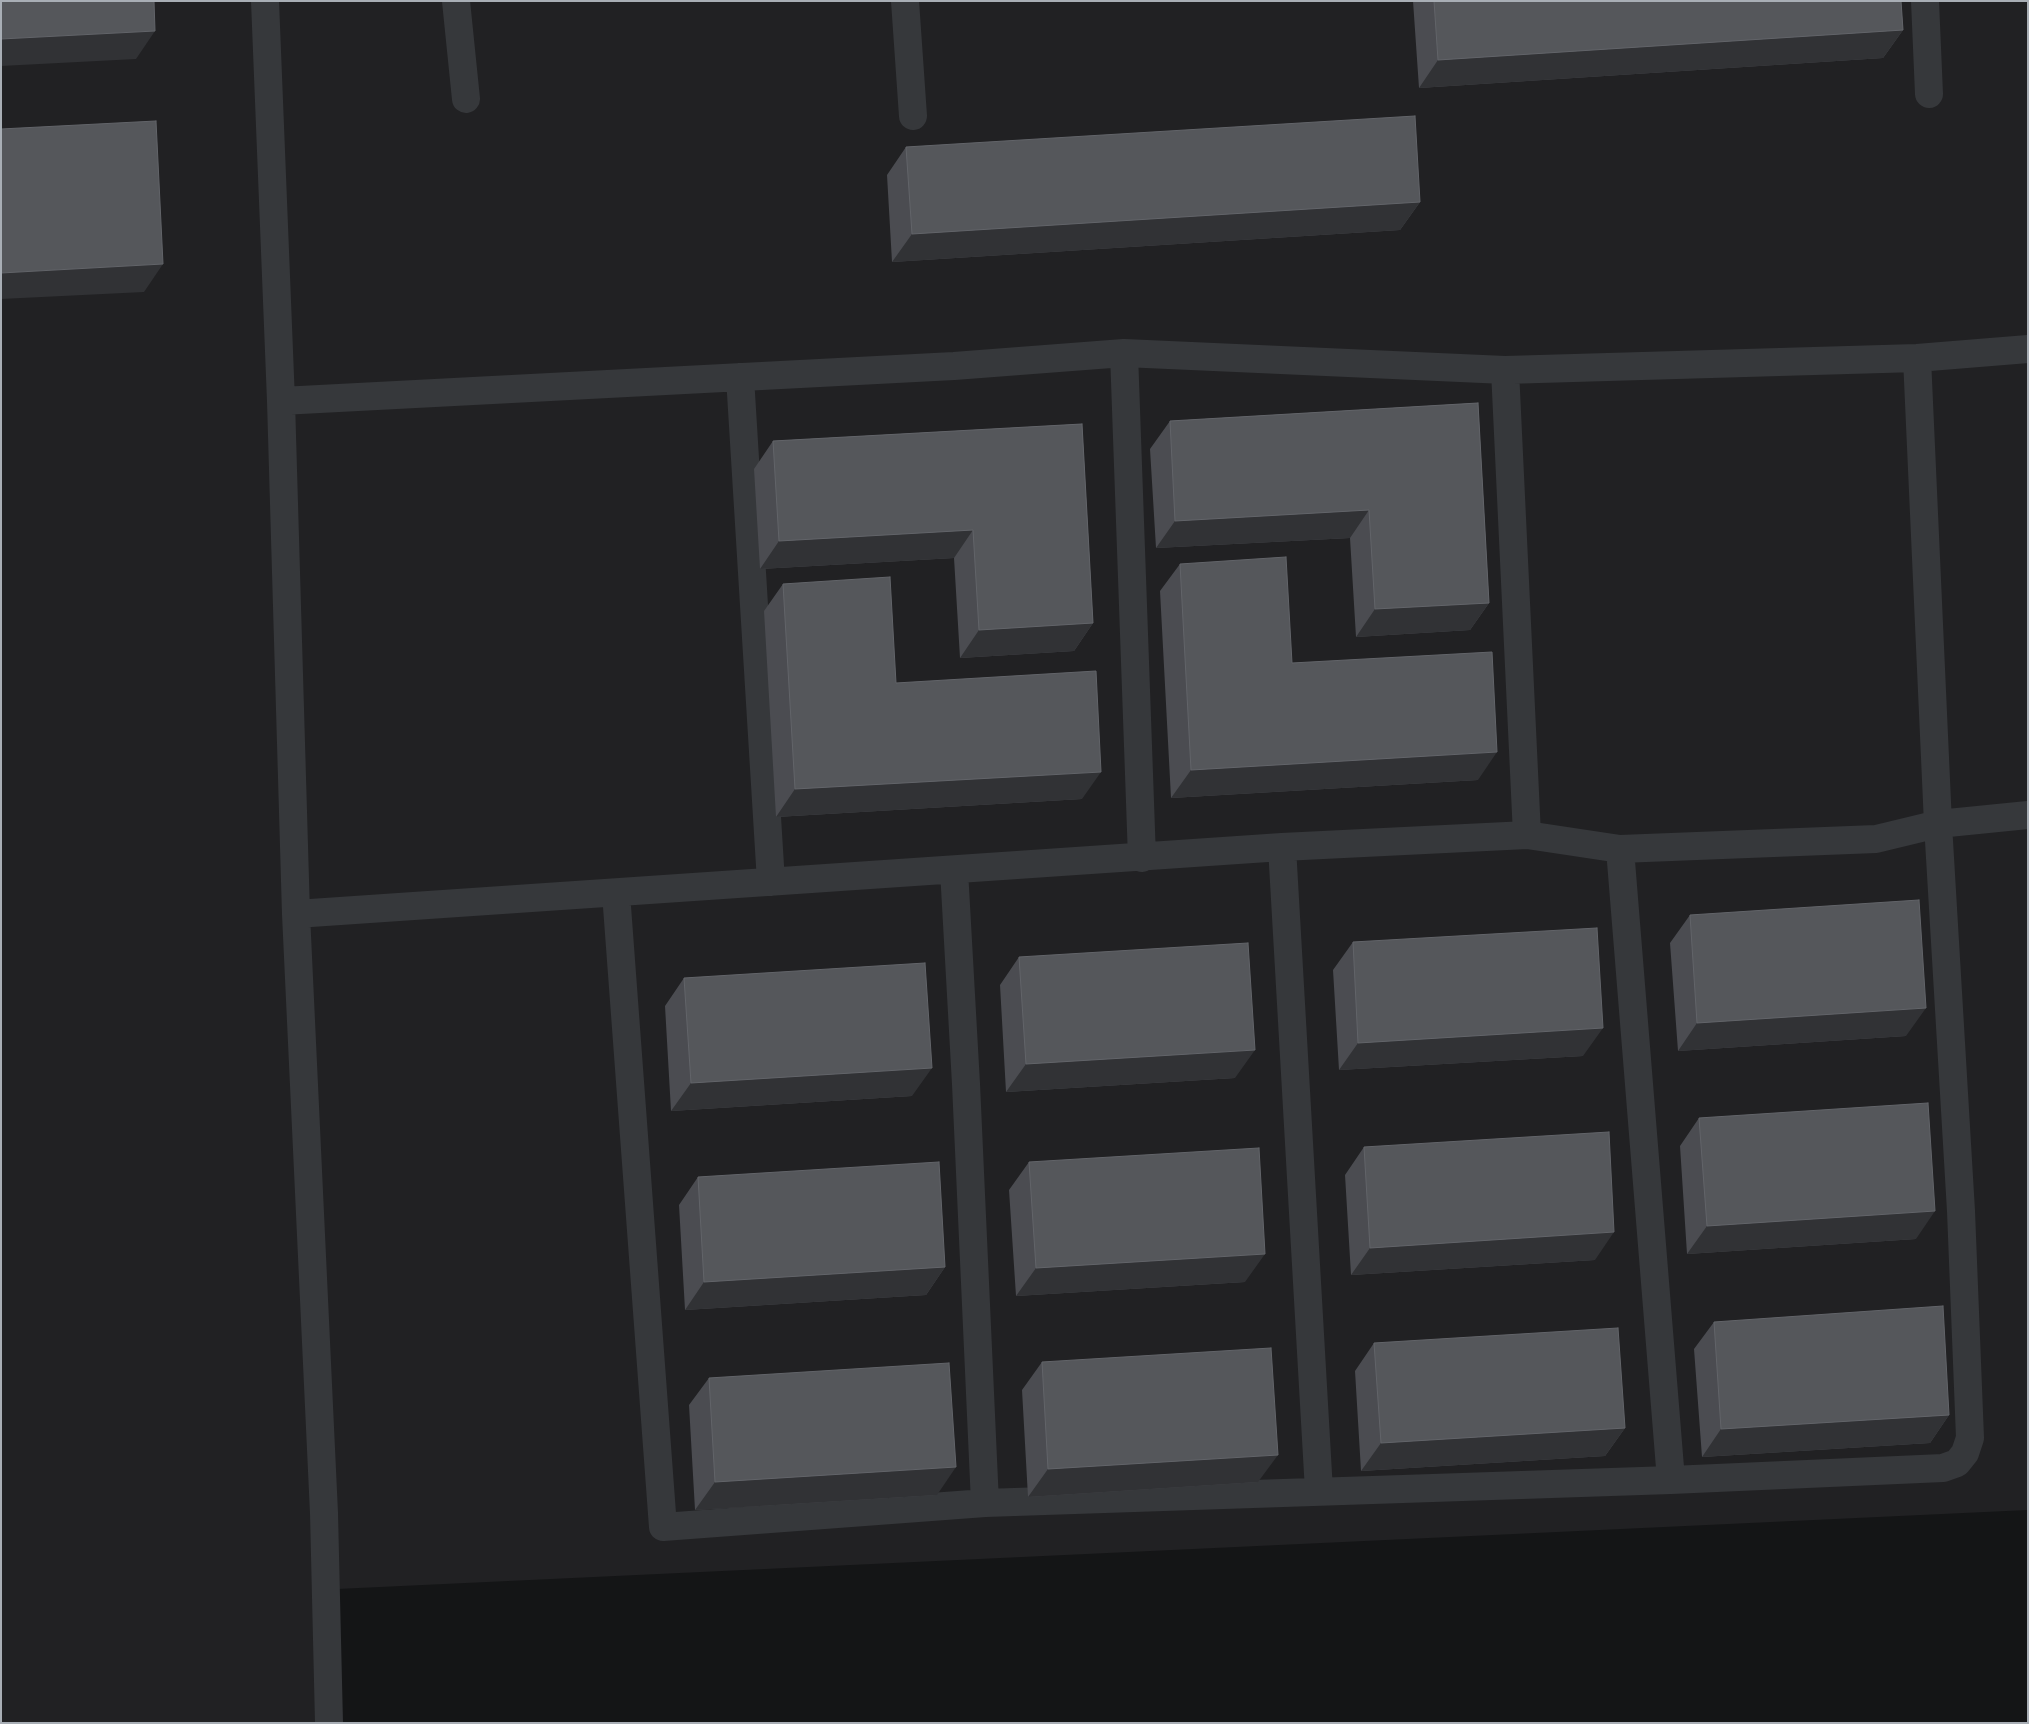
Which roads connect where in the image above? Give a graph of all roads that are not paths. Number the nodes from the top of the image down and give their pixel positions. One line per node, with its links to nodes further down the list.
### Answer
1 (265, 1): 13 (street)
2 (456, 1): 6 (street)
3 (905, 1): 7 (street)
4 (1924, 1): 5 (street)
5 (1929, 94)
6 (466, 100)
7 (913, 116)
8 (2028, 349): 10 (street)
9 (1124, 353): 11 (street); 12 (street); 19 (street)
10 (1916, 358): 11 (street); 15 (street)
11 (1504, 370): 16 (street)
12 (740, 377): 13 (street); 21 (street)
13 (281, 401): 23 (street)
14 (2028, 815): 15 (street)
15 (1938, 824): 18 (street); 24 (street)
16 (1527, 835): 17 (street); 18 (street)
17 (1282, 847): 19 (street); 25 (street)
18 (1620, 849): 24 (street)
19 (1142, 858): 20 (street)
20 (954, 870): 21 (street); 26 (street)
21 (771, 882): 22 (street)
22 (616, 893): 23 (street); 26 (street)
23 (296, 914): 27 (street)
24 (1671, 1480): 25 (street)
25 (1319, 1491): 26 (street)
26 (985, 1504)
27 (329, 1723)

